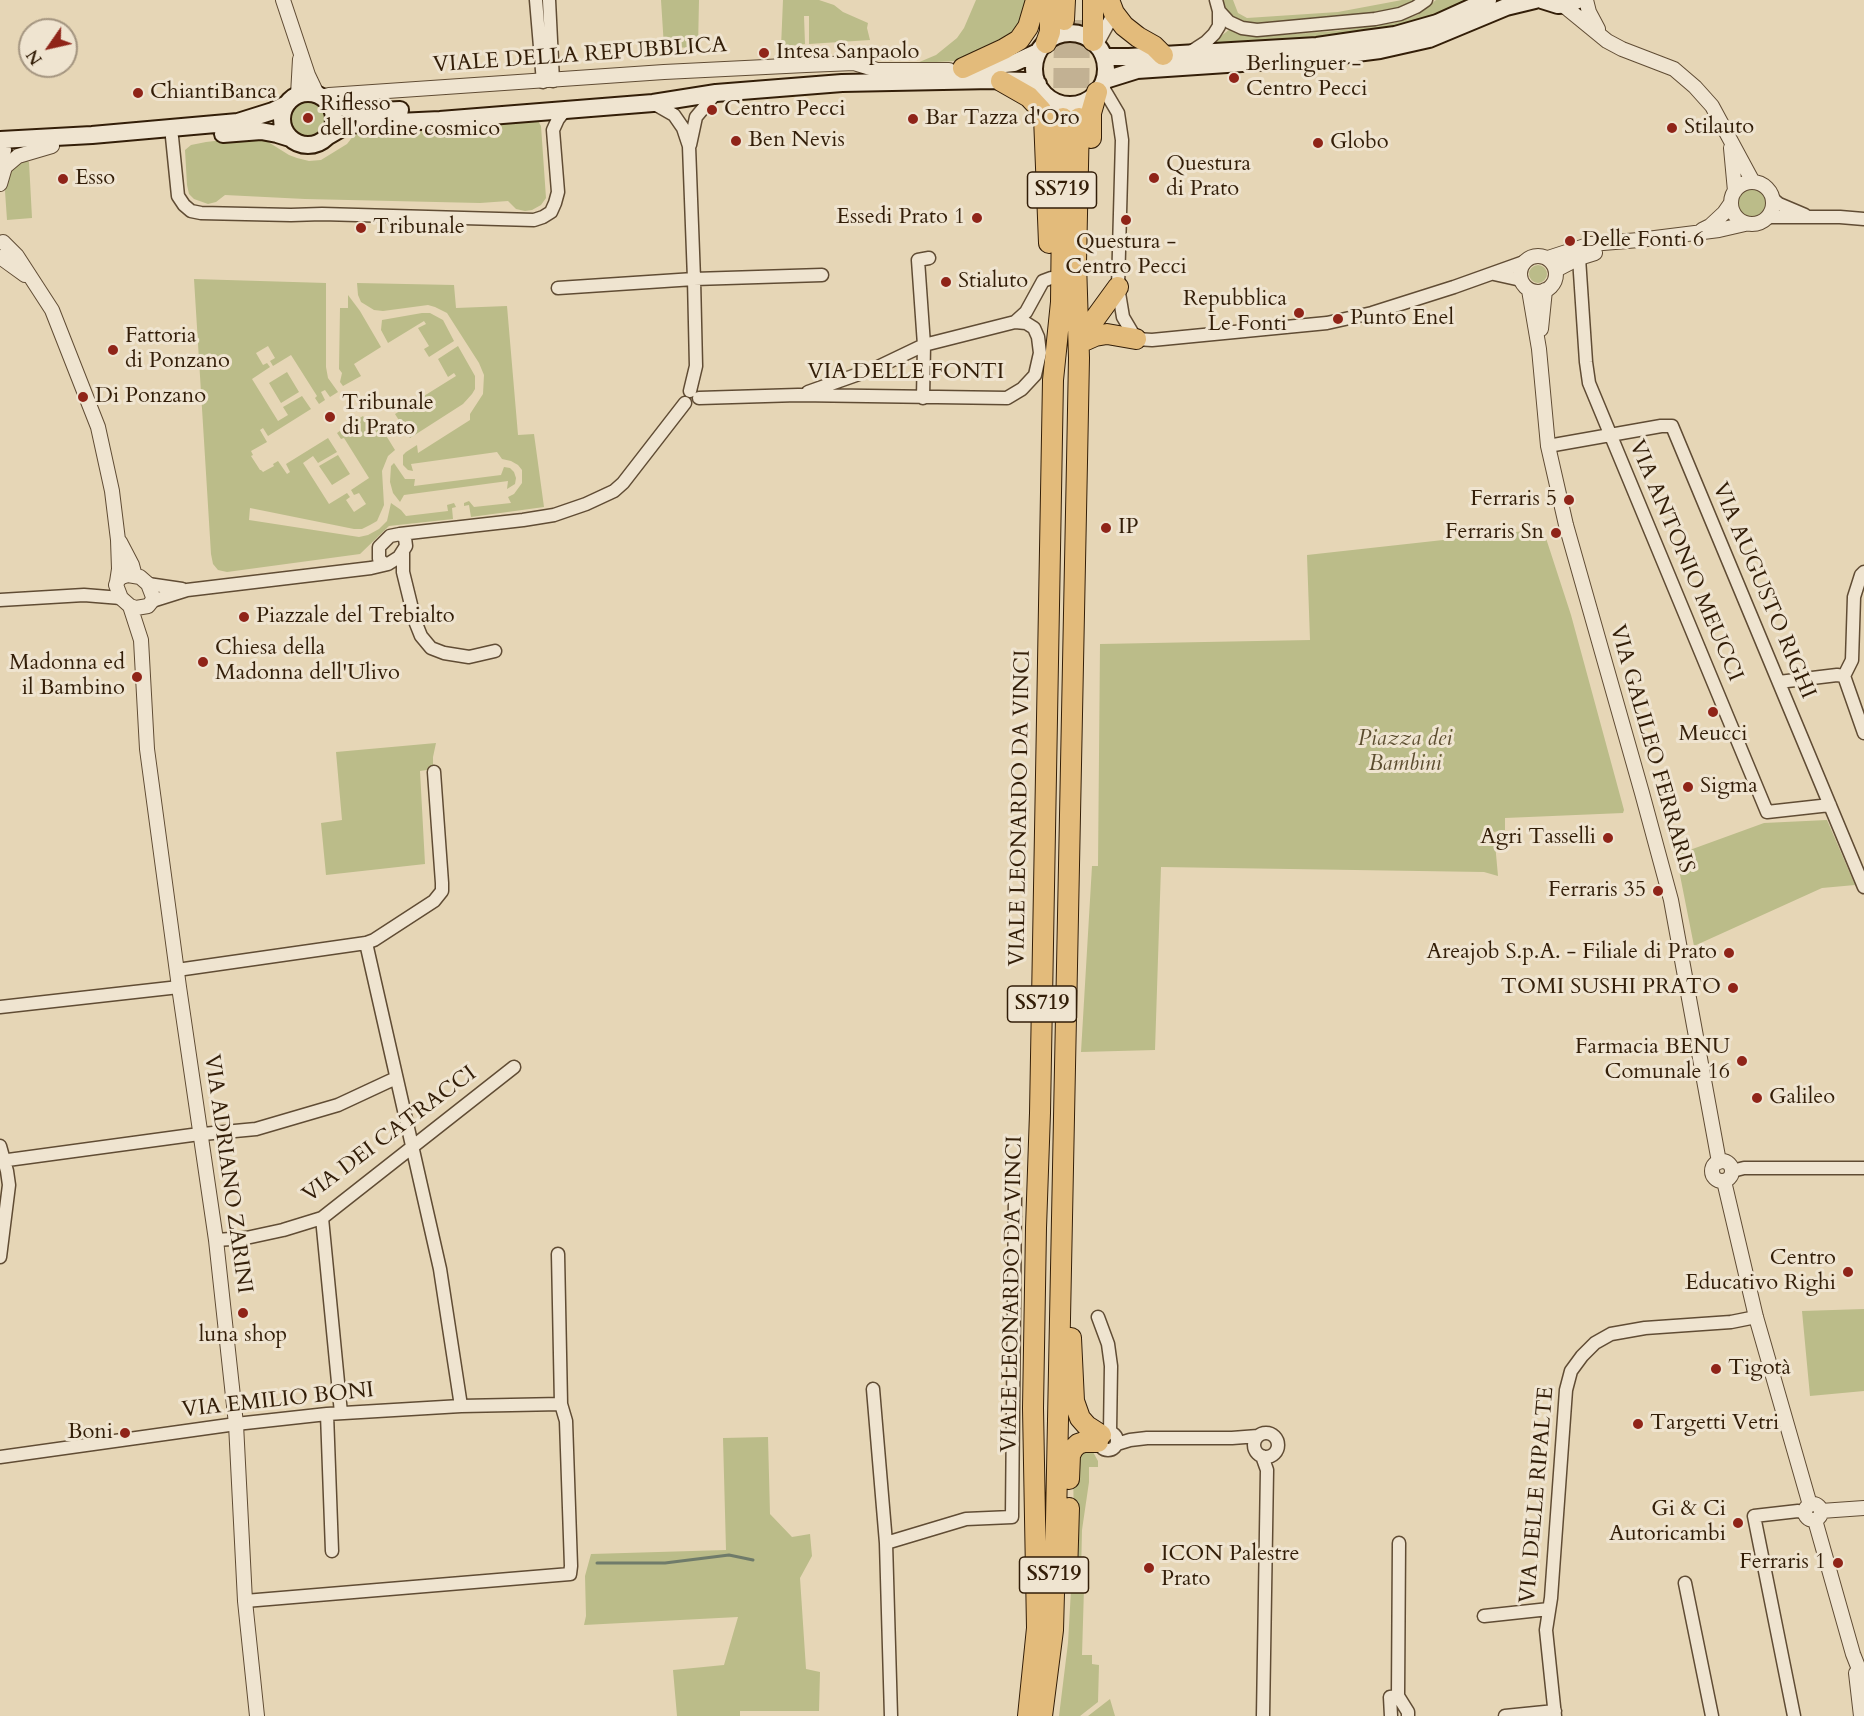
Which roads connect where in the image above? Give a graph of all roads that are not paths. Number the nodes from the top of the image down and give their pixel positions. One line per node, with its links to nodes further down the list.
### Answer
1 (282, 0): 21 (street)
2 (536, 0): 24 (street)
3 (549, 0): 24 (street)
4 (1036, 0): 23 (highway)
5 (1050, 0): 18 (highway)
6 (1065, 0): 16 (highway)
7 (1093, 0): 19 (highway)
8 (1426, 0): 15 (street)
9 (1488, 0): 20 (main road)
10 (1535, 0): 26 (main road)
11 (1542, 0): 13 (main road)
12 (1586, 0): 17 (street)
13 (1571, 2): 17 (street)
14 (1111, 6): 19 (street); 22 (highway)
15 (1218, 6): 20 (street)
16 (1075, 13)
17 (1604, 39): 39 (street)
18 (1042, 47): 19 (main road); 23 (main road, VIALE DELLA REPUBBLICA); 27 (main road)
19 (1098, 47): 22 (main road); 26 (main road)
20 (1188, 53): 22 (main road)
21 (301, 54): 29 (street); 30 (street)
22 (1163, 55)
23 (956, 69): 24 (street, VIALE DELLA REPUBBLICA); 29 (main road, VIALE DELLA REPUBBLICA)
24 (548, 81): 29 (street, VIALE DELLA REPUBBLICA)
25 (1001, 81): 27 (main road, VIALE DELLA REPUBBLICA); 28 (main road, VIALE DELLA REPUBBLICA); 35 (highway)
26 (1101, 86): 27 (main road); 63 (street); 68 (highway)
27 (1043, 91): 35 (highway)
28 (716, 93): 31 (main road, VIALE DELLA REPUBBLICA); 41 (street)
29 (323, 99): 30 (main road, VIALE DELLA REPUBBLICA); 36 (main road)
30 (292, 100): 38 (main road); 42 (main road, VIALE DELLA REPUBBLICA)
31 (653, 103): 32 (main road, VIALE DELLA REPUBBLICA); 41 (street)
32 (566, 109): 33 (main road, VIALE DELLA REPUBBLICA); 34 (street)
33 (537, 112): 34 (street); 36 (main road, VIALE DELLA REPUBBLICA)
34 (553, 130): 37 (street)
35 (1046, 134): 60 (highway)
36 (328, 136): 38 (main road, VIALE DELLA REPUBBLICA)
37 (172, 137): 38 (main road, VIALE DELLA REPUBBLICA); 40 (main road, VIALE DELLA REPUBBLICA)
38 (290, 138)
39 (1731, 143): 43 (street); 45 (street)
40 (52, 146): 42 (main road, VIALE DELLA REPUBBLICA); 44 (street)
41 (689, 146): 61 (street)
42 (1, 148)
43 (1754, 182): 45 (street); 46 (street)
44 (0, 184)
45 (1733, 197): 50 (street); 51 (street)
46 (1773, 199): 47 (street); 48 (street)
47 (1769, 217): 48 (street); 50 (street)
48 (1809, 217): 49 (street)
49 (1864, 219)
50 (1745, 224): 51 (street)
51 (1700, 231): 52 (street)
52 (1639, 240): 55 (street); 57 (street)
53 (1, 247): 79 (street)
54 (929, 258): 69 (street)
55 (1579, 258): 57 (street); 75 (street, VIA ANTONIO MEUCCI)
56 (1524, 262): 57 (street); 58 (street); 62 (street)
57 (1552, 264): 65 (street)
58 (1493, 274): 62 (street); 67 (street)
59 (822, 275): 61 (street)
60 (1051, 278): 66 (street); 71 (highway)
61 (694, 279): 64 (street); 72 (street)
62 (1525, 285): 65 (street); 70 (street)
63 (1118, 287): 67 (street); 68 (highway)
64 (558, 288)
65 (1545, 290): 70 (street)
66 (1015, 322): 69 (street); 74 (street, VIA DELLE FONTI)
67 (1136, 339): 68 (highway)
68 (1083, 343): 71 (highway, VIALE LEONARDO DA VINCI / SS719); 117 (highway, VIALE LEONARDO DA VINCI / SS719)
69 (924, 345): 73 (street); 74 (street)
70 (1539, 349): 76 (street, VIA GALILEO FERRARIS)
71 (1053, 380): 130 (highway, VIALE LEONARDO DA VINCI / SS719)
72 (694, 394): 73 (street, VIA DELLE FONTI); 77 (street)
73 (798, 395): 74 (street, VIA DELLE FONTI)
74 (923, 398)
75 (1610, 434): 76 (street, VIA AUGUSTO RIGHI); 95 (street, VIA AUGUSTO RIGHI); 98 (street, VIA ANTONIO MEUCCI)
76 (1548, 446): 111 (street, VIA GALILEO FERRARIS)
77 (438, 530): 78 (street); 81 (street)
78 (400, 534): 80 (street); 81 (street)
79 (118, 540): 85 (street); 89 (street)
80 (379, 547): 82 (street); 83 (street)
81 (404, 550): 82 (street); 86 (street)
82 (386, 564): 83 (street); 86 (street)
83 (352, 570): 88 (street)
84 (1864, 572): 94 (street)
85 (135, 576): 87 (street); 89 (street)
86 (405, 581): 93 (street)
87 (148, 584): 88 (street); 91 (street)
88 (187, 590): 91 (street)
89 (121, 593): 90 (street); 91 (street); 92 (street)
90 (0, 600)
91 (150, 604): 92 (street)
92 (141, 640): 101 (street, VIA ADRIANO ZARINI)
93 (495, 651)
94 (1844, 676): 95 (street); 96 (street)
95 (1779, 682): 98 (street, VIA AUGUSTO RIGHI)
96 (1864, 733)
97 (434, 771): 100 (street)
98 (1830, 805): 99 (street, VIA AUGUSTO RIGHI)
99 (1864, 887)
100 (366, 944): 101 (street); 105 (street)
101 (177, 969): 102 (street, VIA ADRIANO ZARINI)
102 (179, 987): 103 (street); 106 (street, VIA ADRIANO ZARINI)
103 (0, 1007)
104 (514, 1067): 108 (street, VIA DEI CATRACCI)
105 (396, 1078): 106 (street); 108 (street)
106 (202, 1134): 109 (street); 114 (street, VIA ADRIANO ZARINI)
107 (0, 1146): 109 (street)
108 (411, 1148): 113 (street, VIA DEI CATRACCI); 122 (street)
109 (2, 1160): 116 (street)
110 (1864, 1168): 111 (street)
111 (1728, 1176): 119 (street, VIA GALILEO FERRARIS)
112 (1015, 1197): 134 (street)
113 (322, 1218): 114 (street, VIA DEI CATRACCI); 123 (street)
114 (216, 1240): 125 (street, VIA ADRIANO ZARINI)
115 (558, 1254): 121 (street)
116 (0, 1257)
117 (1060, 1273): 126 (highway); 133 (highway, VIALE LEONARDO DA VINCI / SS719)
118 (1098, 1317): 126 (street)
119 (1756, 1317): 132 (street, VIA GALILEO FERRARIS); 140 (street, VIA DELLE RIPALTE)
120 (873, 1389): 134 (street)
121 (561, 1404): 122 (street, VIA EMILIO BONI); 138 (street)
122 (461, 1406): 123 (street, VIA EMILIO BONI)
123 (341, 1413): 124 (street, VIA EMILIO BONI)
124 (327, 1414): 125 (street, VIA EMILIO BONI); 136 (street)
125 (236, 1424): 129 (street, VIA EMILIO BONI); 138 (street, VIA ADRIANO ZARINI)
126 (1108, 1438): 127 (street); 139 (highway)
127 (1256, 1440): 128 (street); 128 (street)
128 (1262, 1456): 152 (street)
129 (0, 1457)
130 (1035, 1483): 148 (highway); 149 (highway, VIALE LEONARDO DA VINCI / SS719)
131 (1864, 1508): 132 (street)
132 (1813, 1512): 142 (street, VIA GALILEO FERRARIS); 157 (street)
133 (1056, 1520): 139 (highway); 150 (highway, VIALE LEONARDO DA VINCI / SS719)
134 (886, 1543): 147 (street)
135 (1399, 1543): 144 (street)
136 (332, 1551)
137 (1685, 1583): 156 (street)
138 (245, 1601): 146 (street, VIA ADRIANO ZARINI)
139 (1066, 1607): 151 (highway)
140 (1549, 1609): 141 (street); 145 (street, VIA DELLE RIPALTE)
141 (1484, 1616)
142 (1853, 1654): 143 (street, VIA GALILEO FERRARIS); 158 (street, VIA GALILEO FERRARIS)
143 (1864, 1682)
144 (1398, 1696): 153 (street); 154 (street)
145 (1555, 1713): 155 (street)
146 (257, 1716)
147 (891, 1716)
148 (1016, 1716)
149 (1028, 1716)
150 (1042, 1716)
151 (1055, 1716)
152 (1263, 1716)
153 (1391, 1716)
154 (1408, 1716)
155 (1505, 1716)
156 (1712, 1716)
157 (1794, 1716)
158 (1862, 1716)

